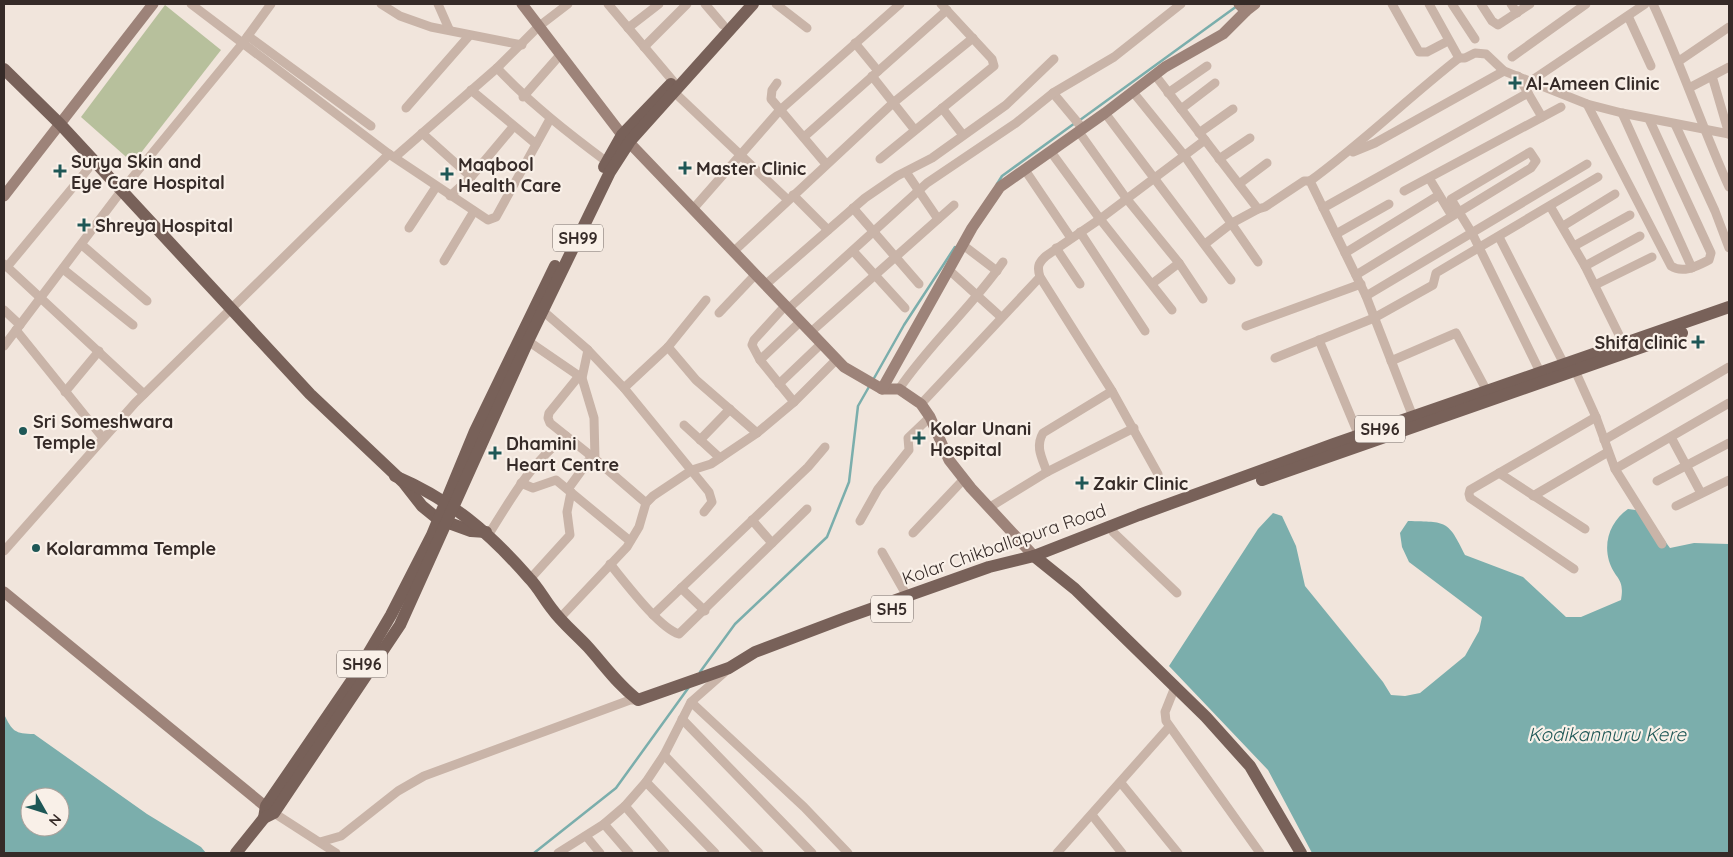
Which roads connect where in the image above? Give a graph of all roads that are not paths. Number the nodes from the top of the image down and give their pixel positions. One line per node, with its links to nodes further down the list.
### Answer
1 (153, 4): 84 (street)
2 (191, 4): 42 (street)
3 (272, 4): 36 (street)
4 (381, 4): 35 (street)
5 (438, 4): 35 (street)
6 (522, 4): 31 (street)
7 (568, 4): 31 (street)
8 (608, 4): 33 (street)
9 (659, 4): 33 (street)
10 (686, 4): 44 (street)
11 (705, 4): 30 (street)
12 (743, 4): 30 (main road, SH99)
13 (753, 4): 63 (main road, SH99)
14 (776, 4): 34 (street)
15 (900, 4): 41 (street)
16 (1182, 4): 68 (street)
17 (1392, 4): 40 (street)
18 (1429, 4): 40 (street)
19 (1452, 4): 39 (street)
20 (1481, 4): 28 (street)
21 (1511, 4): 28 (street)
22 (1530, 4): 28 (street)
23 (1586, 4): 46 (street)
24 (1645, 4): 29 (street)
25 (1653, 4): 49 (street)
26 (1246, 6): 57 (street)
27 (944, 7): 38 (street); 56 (street)
28 (1517, 13)
29 (1628, 16): 51 (street); 60 (street)
30 (723, 26): 63 (main road, SH99)
31 (538, 27): 43 (street); 45 (street)
32 (1729, 27): 49 (street)
33 (628, 28): 44 (street)
34 (807, 28)
35 (449, 29): 37 (street)
36 (248, 36): 42 (street); 86 (street)
37 (469, 36): 43 (street); 74 (street)
38 (973, 38): 71 (street); 75 (street)
39 (1475, 39)
40 (1448, 41): 47 (street)
41 (855, 43): 56 (street); 78 (street)
42 (242, 44): 101 (street); 121 (street)
43 (522, 45): 53 (street)
44 (644, 47): 63 (street)
45 (560, 55): 70 (street); 96 (street)
46 (1512, 57)
47 (1459, 58): 55 (street); 103 (street)
48 (1054, 59): 93 (street)
49 (1679, 61): 64 (street)
50 (1206, 66): 67 (street)
51 (1651, 66)
52 (1729, 67): 59 (street)
53 (497, 68): 65 (street); 70 (street)
54 (4, 69): 84 (main road)
55 (1504, 71): 58 (street); 103 (street)
56 (875, 73): 71 (street); 95 (street)
57 (1155, 75): 66 (street); 67 (street)
58 (1518, 76): 60 (street); 69 (street)
59 (1712, 76): 64 (street); 92 (street)
60 (1531, 81): 72 (street)
61 (777, 83): 78 (street)
62 (1215, 83): 76 (street)
63 (674, 86): 96 (main road, SH99); 100 (street)
64 (1689, 88): 90 (street)
65 (471, 90): 87 (street); 91 (street)
66 (1133, 92): 79 (street); 102 (street)
67 (1168, 92): 76 (street)
68 (1053, 93): 88 (street); 123 (street)
69 (1528, 93): 81 (street); 135 (street)
70 (523, 97): 82 (street)
71 (893, 103): 89 (street); 108 (street)
72 (1587, 104): 80 (street); 170 (street)
73 (1561, 107): 81 (street)
74 (406, 108)
75 (942, 108): 89 (street); 93 (street)
76 (1181, 109): 94 (street)
77 (1234, 109): 94 (street)
78 (779, 111): 95 (street); 100 (street)
79 (1105, 113): 88 (street); 114 (street)
80 (1622, 113): 83 (street); 170 (street)
81 (1542, 117): 116 (street)
82 (550, 119): 98 (street); 106 (street)
83 (1649, 119): 85 (street); 170 (street)
84 (60, 124): 121 (main road); 126 (street)
85 (1675, 124): 90 (street); 158 (street)
86 (371, 126)
87 (513, 127): 98 (street); 113 (street)
88 (1080, 128): 99 (street); 129 (street)
89 (914, 129): 105 (street)
90 (1703, 129): 92 (street); 120 (street)
91 (422, 133): 101 (street); 113 (street)
92 (1729, 134)
93 (962, 136): 112 (street)
94 (1202, 136): 102 (street); 104 (street)
95 (804, 137): 108 (street)
96 (626, 138): 106 (main road, SH99); 133 (street); 198 (main road, SH99)
97 (1250, 138): 104 (street)
98 (536, 144): 137 (street)
99 (1051, 152): 111 (street); 141 (street)
100 (740, 154): 128 (street); 133 (street)
101 (392, 155): 119 (street); 192 (street)
102 (1184, 155): 114 (street); 142 (street)
103 (1346, 155): 117 (street)
104 (1219, 159): 118 (street)
105 (880, 160)
106 (607, 162): 262 (main road, SH99)
107 (1267, 163): 118 (street)
108 (826, 164): 128 (street)
109 (1587, 164): 148 (street)
110 (88, 169): 171 (street)
111 (1025, 170): 152 (street); 155 (street)
112 (906, 172): 123 (street); 134 (street)
113 (471, 177): 127 (street)
114 (1155, 177): 129 (street); 153 (street)
115 (1598, 177): 132 (street)
116 (1429, 178): 122 (street); 125 (street)
117 (1310, 181): 135 (street); 136 (street)
118 (1239, 184): 136 (street)
119 (436, 187): 127 (street); 144 (street)
120 (1729, 188)
121 (122, 190): 154 (street); 192 (main road)
122 (1404, 191)
123 (918, 192): 140 (street); 146 (street)
124 (1615, 194): 143 (street)
125 (1439, 195): 138 (street); 162 (street)
126 (4, 196)
127 (450, 196): 137 (street)
128 (791, 197): 145 (street); 161 (street)
129 (1126, 198): 141 (street); 168 (street)
130 (1389, 204): 149 (street)
131 (954, 205): 140 (street)
132 (1550, 206): 143 (street); 151 (street)
133 (693, 208): 161 (street)
134 (853, 208): 145 (street); 146 (street)
135 (1323, 208): 149 (street)
136 (1258, 209): 142 (street)
137 (474, 212): 165 (street)
138 (1455, 214): 138 (street); 148 (street); 177 (street)
139 (1630, 215): 156 (street)
140 (938, 219): 163 (street)
141 (1100, 219): 147 (street); 180 (street)
142 (1232, 223): 153 (street); 167 (street)
143 (1563, 226): 156 (street)
144 (409, 228)
145 (828, 230): 184 (street)
146 (875, 231): 160 (street); 163 (street)
147 (1080, 232): 152 (street); 208 (street)
148 (1472, 233): 159 (street); 187 (street)
149 (1336, 234): 162 (street)
150 (1640, 236): 169 (street)
151 (1499, 237): 159 (street); 221 (street)
152 (1070, 238): 157 (street)
153 (1205, 244): 179 (street)
154 (82, 245): 172 (street); 189 (street)
155 (963, 245): 173 (street); 174 (street)
156 (1574, 246): 169 (street)
157 (1056, 248): 178 (street); 182 (street)
158 (1729, 248)
159 (1480, 249): 202 (street); 223 (street)
160 (853, 251): 176 (street); 194 (street)
161 (733, 252): 175 (street)
162 (1345, 253): 177 (street)
163 (896, 256): 176 (street); 181 (street)
164 (1652, 257): 185 (street)
165 (444, 260)
166 (1003, 262): 174 (street)
167 (1258, 262)
168 (1179, 263): 180 (street); 191 (street)
169 (1585, 266): 185 (street)
170 (1692, 268)
171 (6, 269): 188 (street)
172 (63, 269): 188 (street); 204 (street)
173 (949, 270): 186 (street); 227 (street)
174 (997, 271): 186 (street)
175 (756, 275): 184 (street); 199 (street)
176 (874, 275): 195 (street); 207 (street)
177 (1356, 275): 183 (street)
178 (1040, 277): 201 (street); 229 (street)
179 (1231, 280)
180 (1153, 283): 197 (street)
181 (920, 284)
182 (1080, 284)
183 (1361, 284): 187 (street); 205 (street)
184 (765, 285): 194 (street)
185 (1595, 285): 212 (street)
186 (978, 294): 201 (street); 228 (street)
187 (1366, 296): 202 (street)
188 (41, 297): 206 (street); 216 (street)
189 (147, 300)
190 (706, 300): 214 (street)
191 (1203, 300)
192 (231, 307): 231 (street); 260 (main road)
193 (1729, 307): 212 (main road, Kolar Chikballapura Road / SH96)
194 (787, 308): 203 (street); 219 (street)
195 (905, 308)
196 (4, 310): 206 (street)
197 (1172, 310)
198 (543, 311): 210 (main road, SH99); 215 (street)
199 (719, 312)
200 (1729, 315): 221 (main road, Kolar Chikballapura Road / SH96)
201 (1001, 318): 235 (street)
202 (1374, 318): 209 (street); 220 (street)
203 (801, 321): 207 (street); 219 (street)
204 (133, 325)
205 (1246, 326)
206 (18, 328): 213 (street); 230 (street)
207 (812, 331): 211 (street)
208 (1144, 331)
209 (1320, 340): 217 (street); 244 (street)
210 (528, 341): 224 (street); 270 (main road, SH99)
211 (822, 343): 218 (street); 225 (street)
212 (1623, 343): 221 (main road, Kolar Chikballapura Road / SH96)
213 (4, 346)
214 (668, 347): 226 (street); 236 (street)
215 (588, 350): 224 (street); 226 (street)
216 (99, 352): 230 (street); 231 (street)
217 (1274, 358)
218 (837, 359): 227 (street); 233 (street)
219 (760, 360): 225 (street)
220 (1392, 361): 232 (street); 238 (street)
221 (1570, 365): 223 (main road, Kolar Chikballapura Road / SH96); 232 (main road, Kolar Chikballapura Road / SH96); 239 (street)
222 (1729, 367): 248 (street)
223 (1541, 374): 232 (main road, Kolar Chikballapura Road / SH96)
224 (581, 377): 243 (street); 252 (street)
225 (779, 384): 233 (street)
226 (624, 388): 256 (street)
227 (881, 388): 228 (street)
228 (899, 389): 235 (street)
229 (1112, 391): 241 (street); 257 (street)
230 (65, 392): 246 (street)
231 (144, 394): 246 (street)
232 (1489, 396): 238 (main road, Kolar Chikballapura Road / SH96); 282 (main road, Kolar Chikballapura Road / SH96)
233 (794, 402): 242 (street)
234 (1729, 403): 245 (street)
235 (921, 404): 237 (street)
236 (730, 410): 242 (street); 247 (street)
237 (930, 417): 261 (street); 279 (street)
238 (1413, 417): 244 (main road, Kolar Chikballapura Road / SH96)
239 (1596, 417): 248 (street); 258 (street)
240 (684, 425): 247 (street)
241 (1134, 428): 257 (street); 259 (street)
242 (757, 433): 253 (street)
243 (566, 436): 252 (street); 265 (street)
244 (1358, 436): 291 (main road, Kolar Chikballapura Road / SH96)
245 (1671, 437): 254 (street); 255 (street)
246 (103, 438): 289 (street)
247 (700, 440): 253 (street)
248 (1604, 440): 251 (street)
249 (1729, 445): 254 (street)
250 (825, 447): 277 (street)
251 (1608, 452): 255 (street); 269 (street)
252 (594, 458): 266 (street); 271 (street)
253 (720, 458): 256 (street)
254 (1686, 464): 264 (street); 268 (street)
255 (1615, 469): 288 (street)
256 (692, 470): 271 (street); 276 (street)
257 (1047, 472): 274 (street)
258 (1500, 473): 269 (street); 293 (street)
259 (1158, 474)
260 (395, 476): 267 (main road); 272 (main road)
261 (964, 479): 274 (street); 284 (street)
262 (454, 480): 267 (main road); 270 (main road, SH99)
263 (1729, 480): 268 (street)
264 (1657, 481)
265 (521, 483): 266 (street); 283 (street)
266 (570, 490): 286 (street); 294 (street)
267 (429, 492): 270 (main road)
268 (1701, 493): 273 (street)
269 (1533, 496): 280 (street)
270 (449, 503): 278 (main road, SH96); 283 (main road)
271 (646, 504): 286 (street)
272 (422, 506): 278 (main road); 285 (main road)
273 (1676, 506)
274 (990, 507): 291 (street)
275 (807, 509): 287 (street)
276 (704, 512)
277 (752, 520): 287 (street); 295 (street)
278 (443, 521): 281 (main road); 285 (main road, SH96)
279 (860, 521)
280 (1585, 529)
281 (471, 531): 283 (main road); 285 (main road)
282 (1113, 532): 291 (main road, Kolar Chikballapura Road / SH96); 297 (street)
283 (487, 533): 294 (main road)
284 (913, 533)
285 (437, 535): 313 (main road, SH96)
286 (630, 541): 292 (street)
287 (772, 543): 299 (street)
288 (1662, 544)
289 (4, 551)
290 (882, 552): 298 (street)
291 (1037, 559): 298 (main road, Kolar Chikballapura Road / SH5); 302 (main road, SH5); 304 (main road)
292 (610, 564): 300 (street); 301 (street)
293 (1574, 569)
294 (530, 579): 301 (main road)
295 (681, 588): 299 (street); 300 (street)
296 (4, 592): 313 (street)
297 (1178, 593)
298 (907, 596): 302 (main road, Kolar Chikballapura Road / SH5)
299 (705, 611): 300 (street)
300 (653, 615)
301 (560, 618): 305 (main road)
302 (745, 659): 303 (main road, SH5)
303 (725, 669): 305 (main road, SH5); 306 (street)
304 (1175, 687): 308 (street); 334 (main road)
305 (638, 700): 317 (street)
306 (691, 702): 307 (street); 328 (street)
307 (682, 719): 309 (street); 327 (street)
308 (1169, 727): 311 (street); 333 (street)
309 (664, 755): 310 (street); 326 (street)
310 (646, 782): 312 (street); 325 (street)
311 (1120, 783): 314 (street); 332 (street)
312 (625, 806): 315 (street); 324 (street)
313 (268, 812): 317 (street); 319 (main road, SH96)
314 (1092, 815): 318 (street); 331 (street)
315 (604, 824): 316 (street); 323 (street)
316 (586, 836): 321 (street); 322 (street)
317 (320, 842): 320 (street)
318 (1065, 845): 329 (street); 330 (street)
319 (236, 853)
320 (336, 853)
321 (558, 853)
322 (600, 853)
323 (629, 853)
324 (665, 853)
325 (715, 853)
326 (759, 853)
327 (812, 853)
328 (848, 853)
329 (1057, 853)
330 (1071, 853)
331 (1122, 853)
332 (1178, 853)
333 (1260, 853)
334 (1301, 853)

